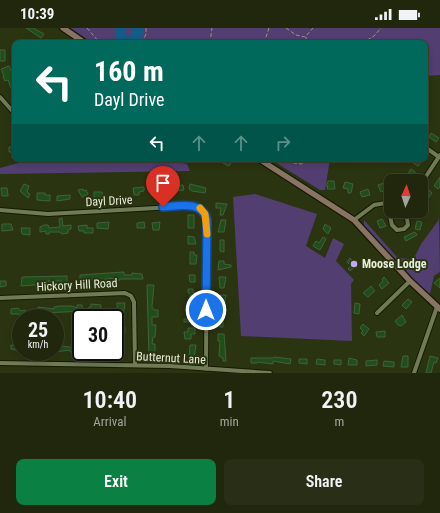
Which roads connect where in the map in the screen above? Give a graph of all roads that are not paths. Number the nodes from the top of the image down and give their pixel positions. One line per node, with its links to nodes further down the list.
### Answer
1 (63, 28): 2 (main road)
2 (81, 40)
3 (0, 97): 4 (street)
4 (12, 111)
5 (428, 149): 6 (street)
6 (439, 156): 8 (street)
7 (264, 162): 13 (main road)
8 (427, 174)
9 (384, 204): 13 (street)
10 (0, 210): 20 (street, Dayl Drive)
11 (391, 218): 12 (street)
12 (407, 218)
13 (354, 220): 14 (main road)
14 (410, 281): 16 (main road); 17 (street)
15 (0, 298): 19 (street, Hickory Hill Road)
16 (438, 308): 22 (street)
17 (377, 313)
18 (0, 363): 19 (street, Butternut Lane)
19 (135, 365): 20 (street, Butternut Lane)
20 (206, 369): 21 (street, Butternut Lane)
21 (270, 373)
22 (414, 373)

